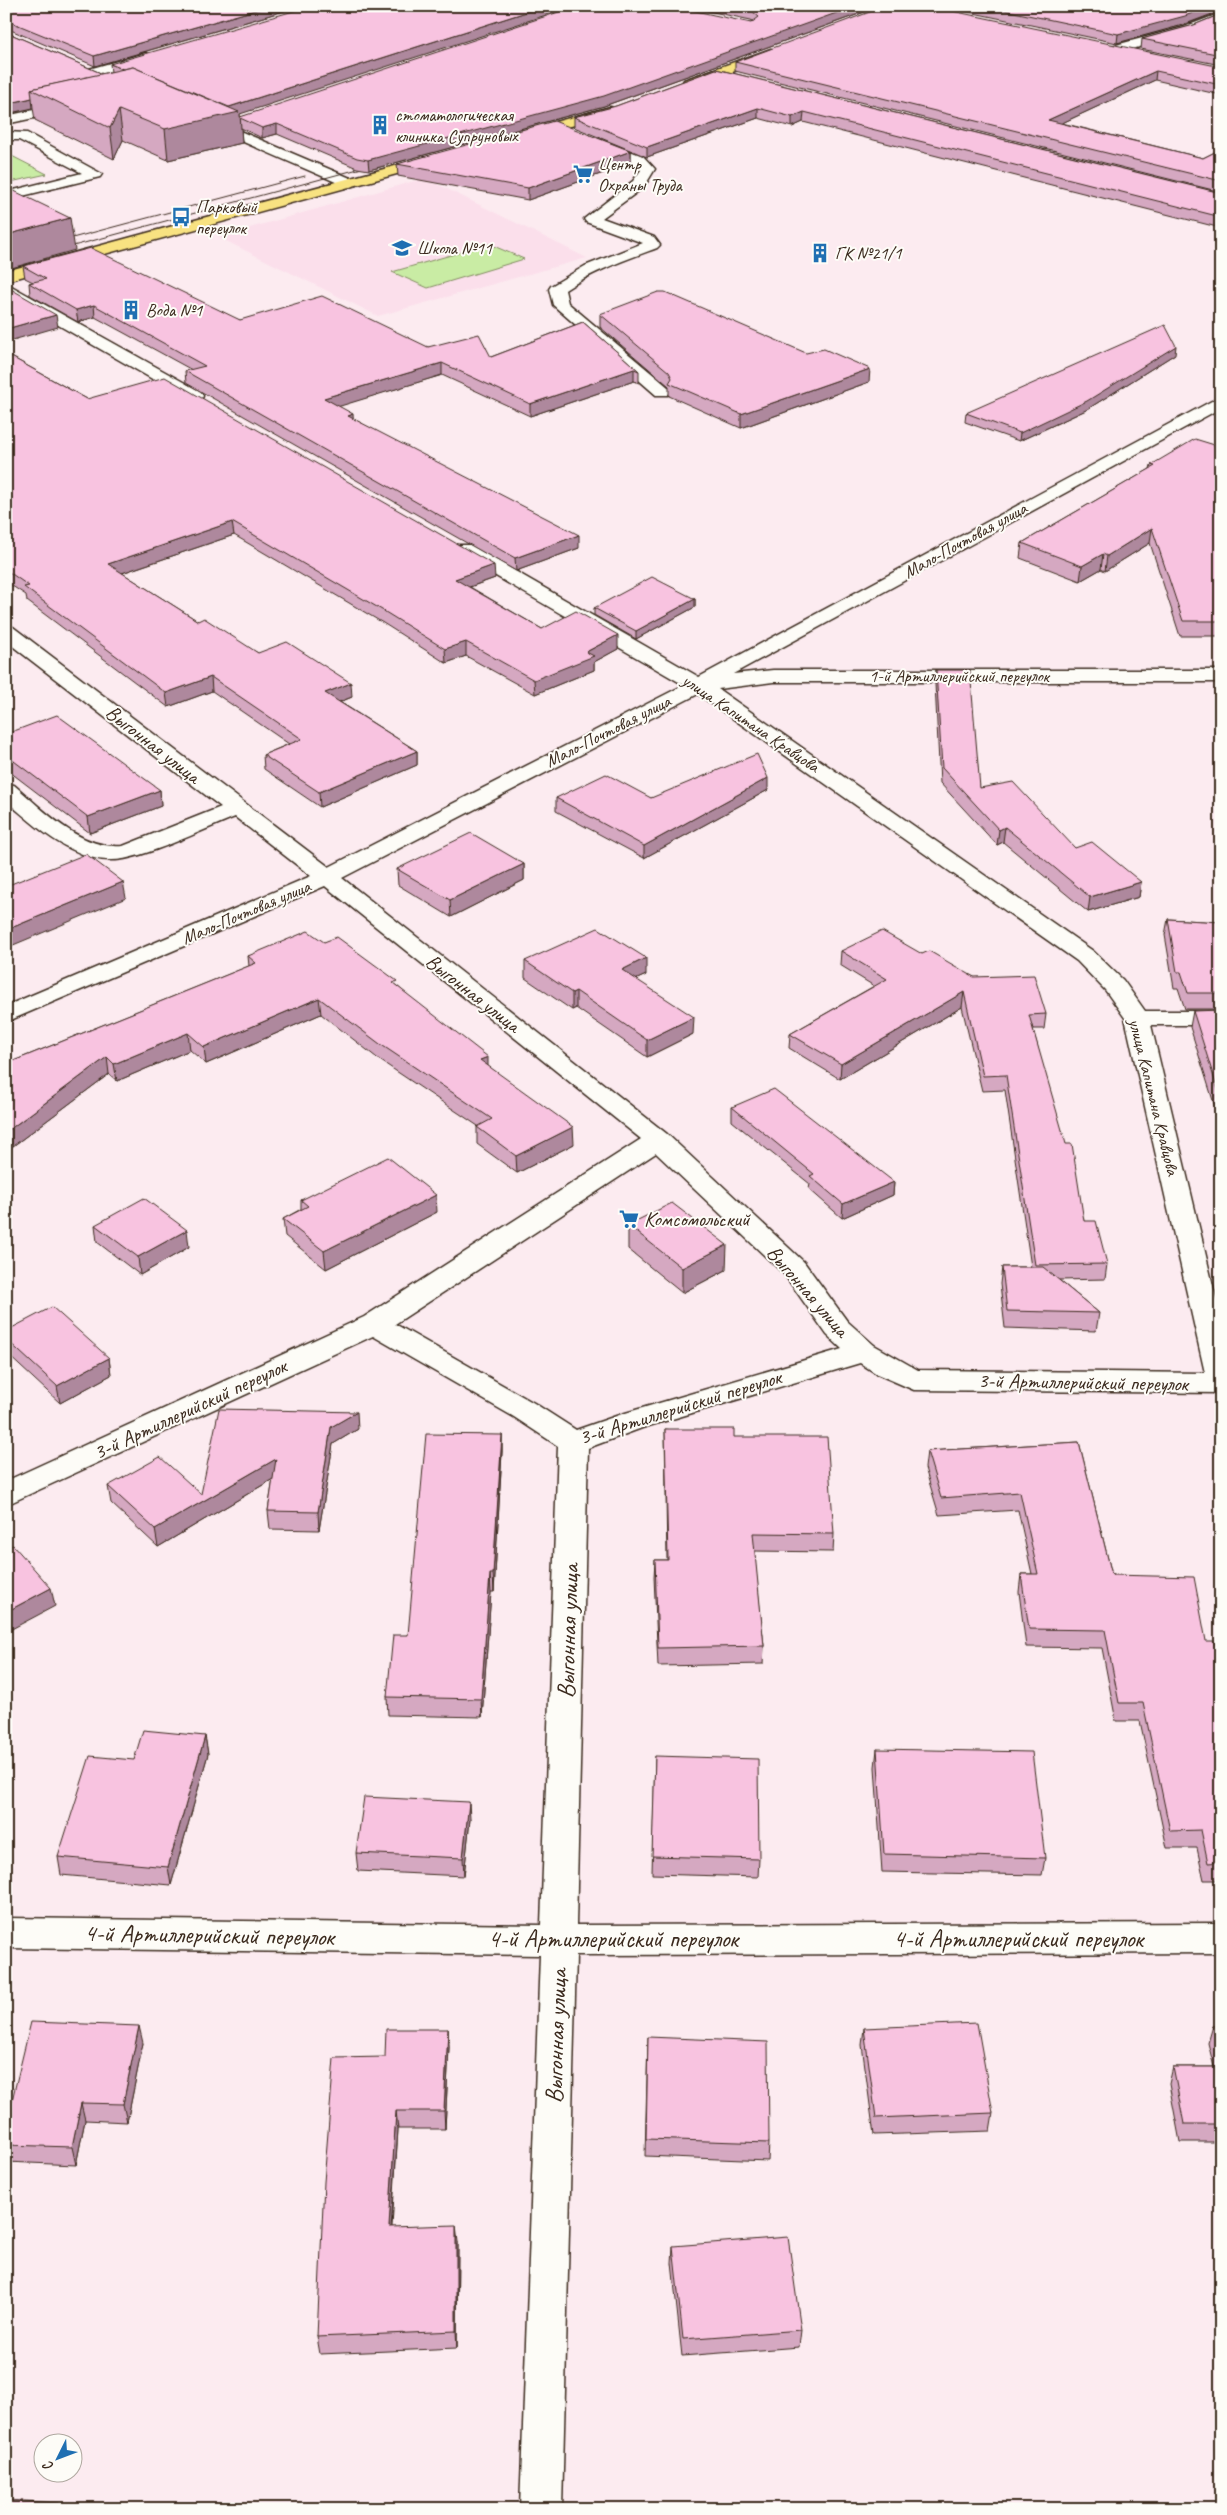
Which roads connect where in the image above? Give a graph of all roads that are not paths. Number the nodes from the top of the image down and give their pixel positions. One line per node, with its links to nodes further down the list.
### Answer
1 (1221, 17): 4 (street)
2 (781, 50): 5 (main road)
3 (161, 53): 7 (street)
4 (1145, 55)
5 (718, 73): 6 (street); 8 (main road)
6 (737, 78)
7 (111, 80)
8 (672, 89)
9 (81, 103): 12 (street)
10 (628, 105): 15 (main road)
11 (191, 115): 14 (street)
12 (6, 120)
13 (237, 120): 14 (street)
14 (219, 126): 19 (street)
15 (556, 126): 17 (main road); 23 (street)
16 (6, 136): 20 (street)
17 (518, 136)
18 (441, 158): 19 (main road)
19 (350, 183): 21 (main road)
20 (6, 196)
21 (6, 276)
22 (6, 288): 25 (street)
23 (662, 391)
24 (1221, 400): 29 (street, Мало-Почтовая улица)
25 (214, 407)
26 (448, 541): 29 (street, улица Капитана Кравцова)
27 (6, 630): 31 (street, Выгонная улица)
28 (1221, 676): 29 (street, 1-й Артиллерийский переулок)
29 (699, 685): 32 (street, Мало-Почтовая улица); 34 (street, улица Капитана Кравцова)
30 (6, 790): 31 (street)
31 (237, 808): 32 (street, Выгонная улица)
32 (326, 877): 33 (street, Мало-Почтовая улица); 36 (street, Выгонная улица)
33 (6, 1015)
34 (1137, 1018): 35 (street); 40 (street, улица Капитана Кравцова)
35 (1221, 1018)
36 (658, 1140): 37 (street, 3-й Артиллерийский переулок); 38 (street, Выгонная улица)
37 (374, 1324): 41 (street, 3-й Артиллерийский переулок); 42 (street, 3-й Артиллерийский переулок)
38 (864, 1352): 39 (street, Выгонная улица); 41 (street, 3-й Артиллерийский переулок)
39 (914, 1380): 40 (street, 3-й Артиллерийский переулок)
40 (1221, 1382)
41 (573, 1442): 45 (street, Выгонная улица)
42 (6, 1494)
43 (6, 1933): 45 (street, 4-й Артиллерийский переулок)
44 (1221, 1938): 45 (street, 4-й Артиллерийский переулок)
45 (559, 1940): 46 (street, Выгонная улица)
46 (540, 2509)

